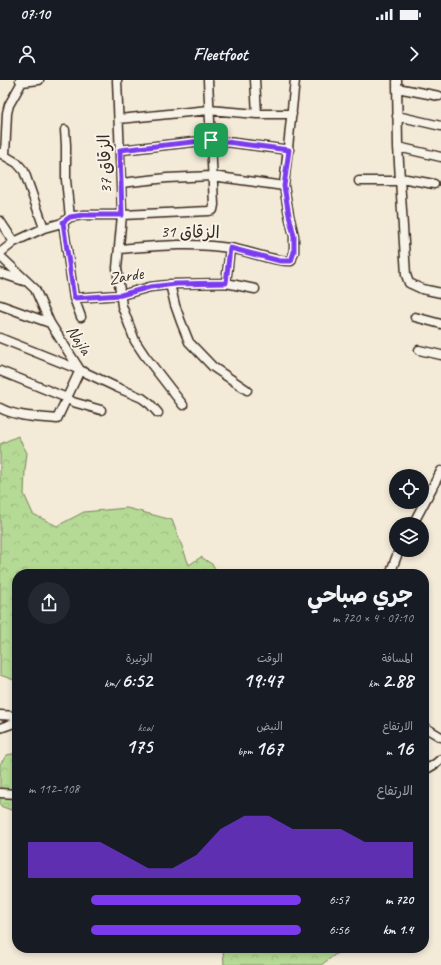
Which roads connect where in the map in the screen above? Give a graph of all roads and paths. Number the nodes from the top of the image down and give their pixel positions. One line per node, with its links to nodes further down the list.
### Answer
1 (39, 80): 6 (street)
2 (117, 80): 13 (street, الزقاق 37)
3 (208, 80): 9 (street)
4 (255, 80): 10 (street)
5 (295, 80): 11 (street, الزقاق 31)
6 (21, 81): 20 (street)
7 (397, 84): 8 (street); 12 (street)
8 (439, 96)
9 (209, 110): 10 (street); 13 (street); 16 (street)
10 (257, 114): 11 (street)
11 (292, 114): 19 (street, الزقاق 31)
12 (397, 116): 14 (street); 17 (street)
13 (119, 119): 18 (street, الزقاق 37)
14 (441, 126)
15 (65, 130): 29 (street)
16 (211, 140): 18 (street); 19 (street); 22 (street)
17 (398, 147): 21 (street); 23 (street)
18 (120, 150): 25 (street, الزقاق 37)
19 (289, 150): 27 (street, الزقاق 31)
20 (3, 154): 32 (street)
21 (441, 157)
22 (212, 176): 25 (street); 27 (street); 28 (street)
23 (401, 179): 24 (street); 26 (street); 43 (street)
24 (359, 181)
25 (121, 183): 28 (street, الزقاق 37)
26 (434, 184)
27 (284, 186): 34 (street, الزقاق 31)
28 (122, 215): 29 (street); 35 (street, الزقاق 37)
29 (70, 217): 31 (street)
30 (0, 221): 33 (street)
31 (63, 222): 32 (street); 45 (street)
32 (44, 228): 33 (street)
33 (14, 242): 36 (street)
34 (230, 248): 35 (street, الزقاق 31); 40 (street)
35 (119, 249): 44 (street, الزقاق 37)
36 (0, 253)
37 (0, 256): 39 (street, Najla)
38 (0, 273): 39 (street)
39 (27, 282): 49 (street, Najla)
40 (226, 283): 41 (street, Zarde); 42 (street, Zarde)
41 (170, 284): 44 (street, Zarde); 56 (street)
42 (255, 289)
43 (441, 293)
44 (121, 295): 45 (street, Zarde); 58 (street, الزقاق 37)
45 (74, 298): 47 (street)
46 (0, 305): 49 (street)
47 (81, 317)
48 (415, 317): 50 (street)
49 (50, 323): 55 (street, Najla)
50 (441, 324)
51 (0, 338): 55 (street)
52 (419, 350): 53 (street)
53 (441, 355)
54 (0, 370): 57 (street)
55 (80, 370): 57 (street, Najla); 61 (street)
56 (247, 390)
57 (67, 398): 59 (street, Najla); 60 (street)
58 (182, 405)
59 (0, 408)
60 (101, 410)
61 (158, 412)
62 (441, 471): 63 (street)
63 (417, 517)
64 (396, 557): 65 (street)
65 (392, 569)
66 (0, 715): 67 (street)
67 (12, 716)
68 (12, 724): 69 (street)
69 (0, 728)
70 (429, 730): 71 (street)
71 (441, 737)
72 (441, 759): 73 (street)
73 (429, 768)
74 (0, 793): 75 (street)
75 (12, 794)

